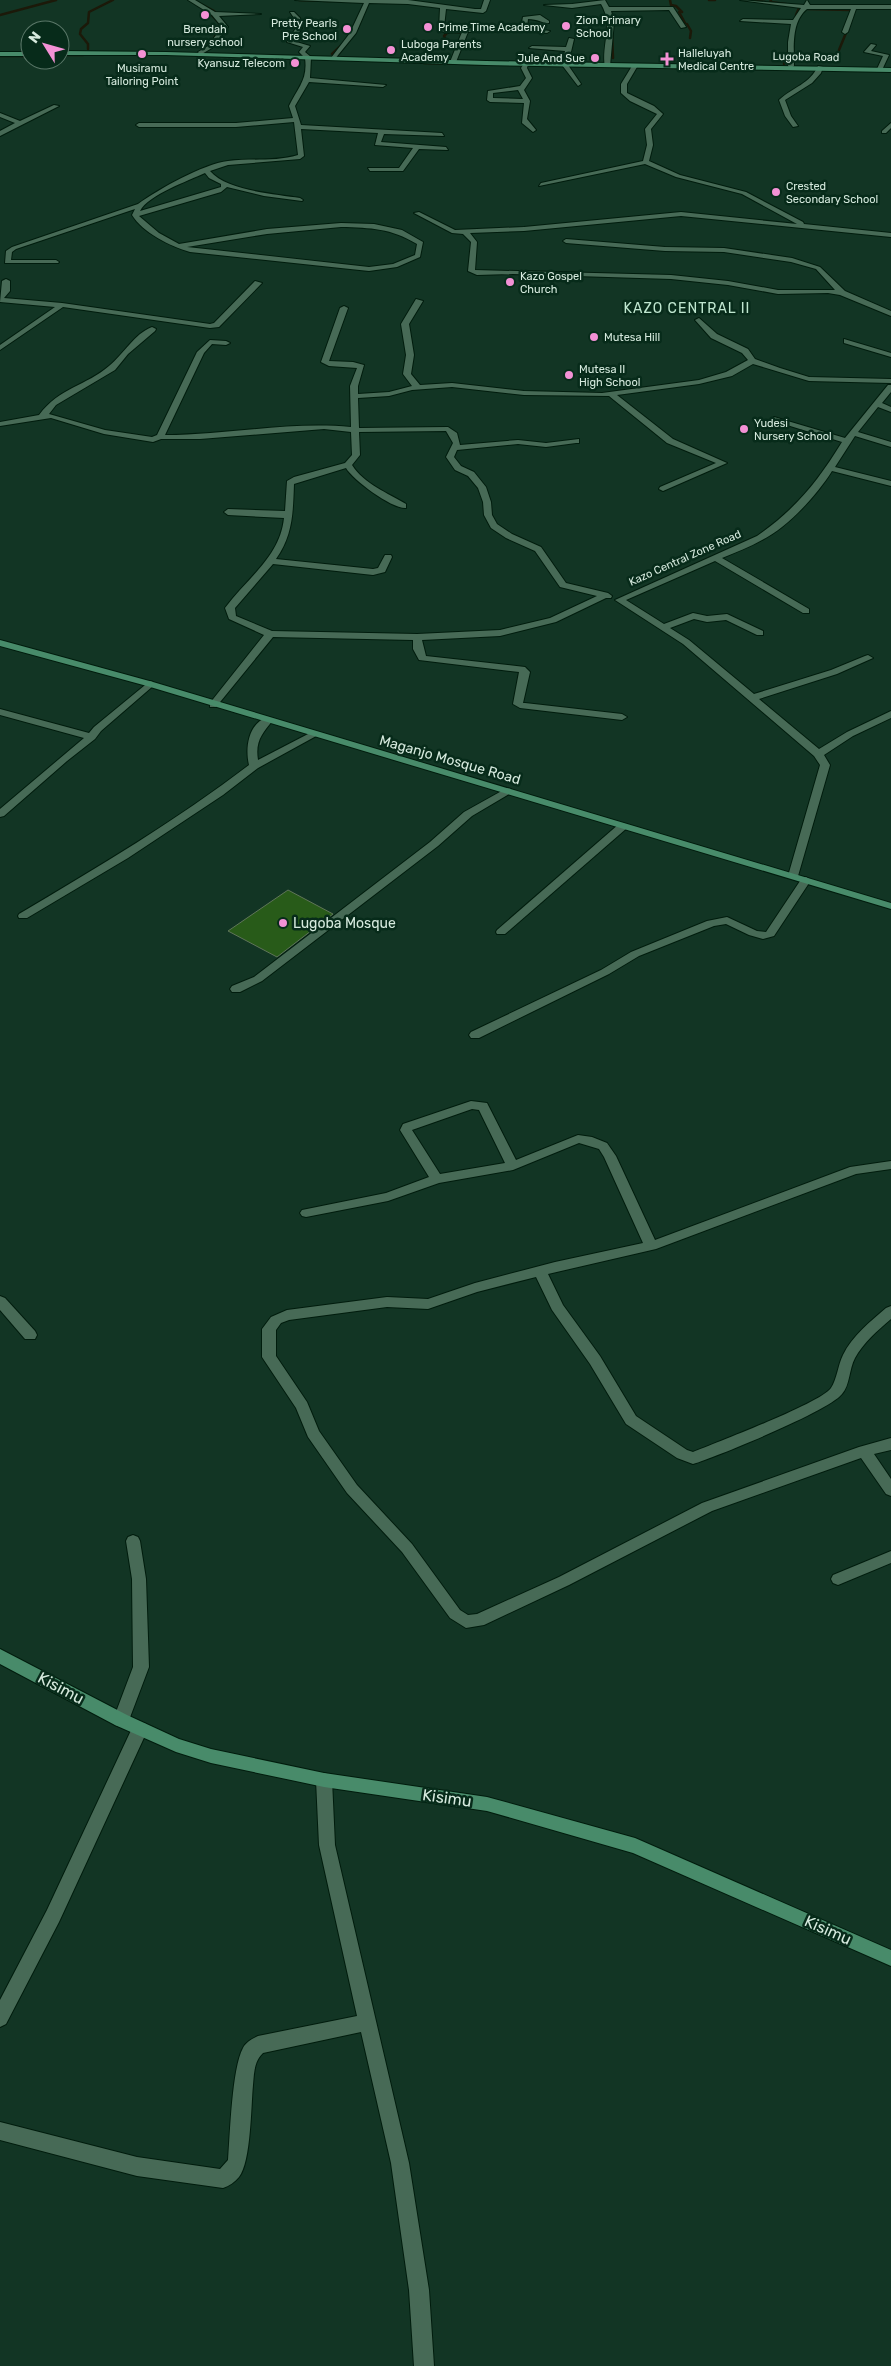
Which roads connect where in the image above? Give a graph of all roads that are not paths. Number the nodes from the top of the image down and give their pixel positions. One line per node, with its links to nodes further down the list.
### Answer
1 (190, 0): 16 (street)
2 (298, 0): 3 (street)
3 (369, 0): 11 (street); 35 (street)
4 (487, 0): 11 (street)
5 (742, 0): 8 (street)
6 (808, 0): 12 (street)
7 (602, 1): 9 (street); 14 (street)
8 (769, 2): 12 (street)
9 (547, 5)
10 (891, 7): 13 (street)
11 (443, 8): 24 (street)
12 (804, 8): 13 (street); 20 (street)
13 (854, 8): 25 (street)
14 (607, 9): 22 (street); 39 (street)
15 (292, 13): 34 (street)
16 (215, 14): 17 (street); 31 (street)
17 (258, 14)
18 (743, 21): 20 (street)
19 (547, 22): 21 (street)
20 (796, 22): 40 (street)
21 (524, 28): 23 (street); 24 (street)
22 (683, 28)
23 (547, 31)
24 (465, 32): 36 (street)
25 (845, 32)
26 (571, 39): 29 (street)
27 (873, 45): 43 (street)
28 (532, 48): 29 (street)
29 (569, 49): 38 (street)
30 (70, 53): 31 (street, Lugoba Road)
31 (200, 53): 34 (street, Lugoba Road)
32 (0, 54): 33 (street)
33 (20, 54)
34 (308, 57): 35 (street, Lugoba Road); 45 (street)
35 (334, 58): 36 (street, Lugoba Road)
36 (453, 62): 37 (street, Lugoba Road)
37 (525, 64): 38 (street, Lugoba Road); 48 (street)
38 (565, 65): 39 (street, Lugoba Road); 46 (street)
39 (607, 66): 41 (street, Lugoba Road)
40 (791, 66): 41 (street, Lugoba Road); 42 (street, Lugoba Road)
41 (634, 67): 64 (street)
42 (820, 67): 43 (street, Lugoba Road); 56 (street)
43 (880, 69): 44 (street, Lugoba Road)
44 (891, 70)
45 (308, 80): 47 (street); 53 (street)
46 (578, 84)
47 (383, 85)
48 (522, 88): 49 (street); 49 (street)
49 (527, 101): 57 (street)
50 (56, 106): 52 (street)
51 (0, 115): 52 (street)
52 (20, 122): 60 (street)
53 (297, 124): 54 (street); 58 (street); 66 (street)
54 (139, 125)
55 (891, 125): 59 (street)
56 (795, 126)
57 (533, 130)
58 (382, 132): 61 (street); 62 (street)
59 (884, 132)
60 (0, 134)
61 (442, 135)
62 (417, 147): 63 (street); 65 (street)
63 (446, 149)
64 (646, 162): 68 (street); 73 (street)
65 (370, 169)
66 (206, 170): 67 (street); 70 (street)
67 (224, 184): 69 (street); 72 (street)
68 (541, 185)
69 (300, 200)
70 (140, 205): 72 (street); 78 (street)
71 (417, 213): 74 (street)
72 (135, 215): 77 (street)
73 (812, 228): 74 (street); 75 (street)
74 (465, 232): 81 (street)
75 (891, 235)
76 (566, 241): 81 (street)
77 (178, 246): 77 (street)
78 (56, 262)
79 (6, 281): 82 (street)
80 (258, 283): 84 (street)
81 (842, 293): 86 (street)
82 (0, 299): 84 (street)
83 (419, 301): 95 (street)
84 (62, 305): 91 (street)
85 (344, 308): 98 (street)
86 (891, 314)
87 (700, 320): 93 (street)
88 (152, 329): 101 (street)
89 (847, 341): 92 (street)
90 (226, 343): 105 (street)
91 (0, 348)
92 (891, 355)
93 (752, 361): 94 (street); 97 (street)
94 (891, 381)
95 (417, 387): 97 (street); 98 (street)
96 (891, 387): 99 (street, Kazo Central Zone Road)
97 (611, 394): 113 (street)
98 (356, 396): 104 (street)
99 (877, 404): 100 (street); 106 (street, Kazo Central Zone Road)
100 (891, 410)
101 (43, 416): 103 (street); 105 (street)
102 (777, 419): 106 (street)
103 (0, 424)
104 (356, 430): 105 (street); 109 (street); 110 (street)
105 (160, 437)
106 (850, 437): 108 (street); 111 (street, Kazo Central Zone Road)
107 (576, 442): 109 (street)
108 (891, 445)
109 (455, 448): 120 (street)
110 (348, 465): 114 (street); 116 (street)
111 (829, 468): 112 (street); 118 (street, Kazo Central Zone Road)
112 (891, 484)
113 (663, 489)
114 (403, 506)
115 (228, 512): 116 (street)
116 (287, 514): 119 (street)
117 (388, 558): 119 (street)
118 (715, 558): 121 (street, Kazo Central Zone Road); 122 (street)
119 (272, 561): 125 (street)
120 (604, 596): 121 (street); 126 (street)
121 (619, 600): 123 (street, Kazo Central Zone Road)
122 (806, 611)
123 (664, 627): 124 (street); 130 (street, Kazo Central Zone Road)
124 (760, 633)
125 (270, 634): 126 (street); 131 (street)
126 (417, 637): 134 (street)
127 (0, 643): 129 (street, Maganjo Mosque Road)
128 (868, 658): 130 (street)
129 (150, 684): 131 (street, Maganjo Mosque Road); 137 (street)
130 (752, 698): 138 (street, Kazo Central Zone Road)
131 (213, 705): 135 (street, Maganjo Mosque Road)
132 (0, 712): 137 (street)
133 (891, 714): 138 (street)
134 (622, 716)
135 (268, 720): 136 (street, Maganjo Mosque Road); 139 (street)
136 (313, 735): 139 (street); 140 (street, Maganjo Mosque Road)
137 (92, 737): 142 (street)
138 (818, 754): 145 (street)
139 (254, 766): 148 (street)
140 (507, 791): 144 (street, Maganjo Mosque Road); 150 (street)
141 (0, 797): 142 (street)
142 (13, 802): 143 (street)
143 (0, 814)
144 (623, 826): 145 (street, Maganjo Mosque Road); 149 (street)
145 (793, 876): 146 (street, Maganjo Mosque Road)
146 (806, 880): 147 (street, Maganjo Mosque Road); 151 (street)
147 (891, 906)
148 (23, 916)
149 (501, 932)
150 (236, 989)
151 (475, 1035)
152 (891, 1165): 156 (street)
153 (513, 1166): 154 (street); 154 (street); 156 (street)
154 (437, 1179): 155 (street)
155 (306, 1213)
156 (651, 1246): 157 (street)
157 (540, 1271): 159 (street); 162 (street)
158 (0, 1301): 160 (street)
159 (891, 1311)
160 (30, 1336)
161 (891, 1444): 162 (street)
162 (864, 1451): 163 (street)
163 (891, 1490)
164 (134, 1541): 168 (street)
165 (891, 1557): 166 (street)
166 (838, 1579)
167 (0, 1656): 168 (street, Kisimu)
168 (121, 1720): 169 (street, Kisimu)
169 (140, 1729): 170 (street, Kisimu); 172 (street)
170 (324, 1780): 171 (street, Kisimu); 173 (street)
171 (891, 1958)
172 (0, 2018)
173 (368, 2022): 174 (street); 175 (street)
174 (0, 2131)
175 (424, 2366)

